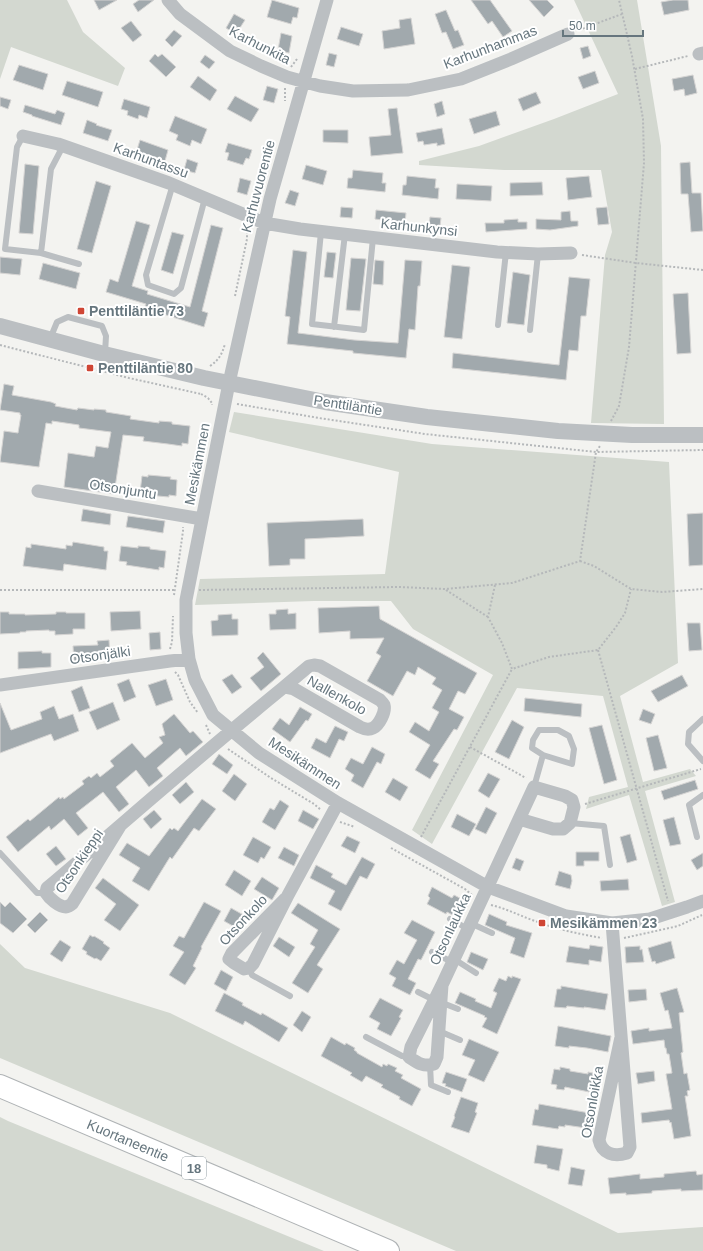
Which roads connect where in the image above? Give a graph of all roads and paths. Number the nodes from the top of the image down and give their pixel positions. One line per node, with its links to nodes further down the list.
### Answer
1 (168, 0): 9 (street, Karhunkita)
2 (327, 0): 10 (street, Karhuvuorentie)
3 (619, 0): 4 (path)
4 (622, 14): 5 (path); 8 (path)
5 (568, 34): 10 (street, Karhunhammas)
6 (701, 53): 8 (path)
7 (298, 58): 9 (path)
8 (634, 69): 26 (path)
9 (287, 77): 10 (street, Karhunkita); 11 (path)
10 (304, 81): 18 (street, Karhuvuorentie)
11 (283, 107)
12 (23, 136): 13 (street, Karhuntassu); 23 (lane)
13 (63, 146): 15 (street, Karhuntassu); 23 (lane)
14 (262, 182): 17 (path)
15 (173, 184): 16 (street, Karhuntassu); 16 (lane)
16 (205, 198): 17 (street, Karhuntassu)
17 (249, 216): 18 (street, Karhuntassu); 29 (path)
18 (264, 223): 19 (street, Karhunkynsi); 39 (street, Karhuvuorentie)
19 (321, 232): 20 (street, Karhunkynsi); 32 (lane)
20 (345, 234): 21 (street, Karhunkynsi); 32 (lane)
21 (373, 238): 22 (street, Karhunkynsi); 32 (lane)
22 (506, 252): 25 (street, Karhunkynsi); 30 (lane)
23 (41, 253): 27 (lane)
24 (571, 253): 25 (street, Karhunkynsi); 26 (path)
25 (538, 254): 33 (lane)
26 (636, 263): 28 (path); 43 (path)
27 (79, 264)
28 (703, 270)
29 (234, 301)
30 (498, 325)
31 (0, 326): 34 (street, Penttiläntie)
32 (334, 327)
33 (530, 330)
34 (50, 340): 37 (street, Penttiläntie); 37 (lane)
35 (226, 340): 38 (path)
36 (0, 345): 40 (path)
37 (104, 354): 38 (street, Penttiläntie)
38 (204, 378): 39 (street, Penttiläntie); 40 (path)
39 (229, 383): 43 (street, Penttiläntie); 47 (street, Mesikämmen)
40 (201, 394): 41 (path)
41 (210, 411)
42 (207, 427): 46 (path)
43 (607, 434): 44 (street, Penttiläntie); 48 (path)
44 (703, 434)
45 (38, 491): 46 (street, Otsonjuntu)
46 (184, 515): 47 (street, Otsonjuntu); 54 (path)
47 (202, 518): 55 (street, Mesikämmen)
48 (580, 561): 49 (path); 51 (path)
49 (495, 585): 50 (path); 58 (path)
50 (445, 589): 55 (path); 58 (path)
51 (631, 589): 52 (path); 59 (path)
52 (703, 589)
53 (0, 590): 54 (path)
54 (174, 590): 55 (path); 56 (path)
55 (188, 590): 60 (street, Mesikämmen)
56 (174, 598)
57 (173, 613): 61 (path)
58 (488, 617): 62 (path)
59 (598, 650): 62 (path); 77 (path)
60 (189, 659): 61 (street, Otsonjälki); 70 (street, Mesikämmen)
61 (170, 661): 63 (street, Otsonjälki); 67 (path)
62 (512, 669): 72 (path)
63 (16, 683): 64 (street, Otsonjälki); 66 (street, Otsonjälki)
64 (0, 685)
65 (284, 687): 65 (street, Nallenkolo); 70 (street, Nallenkolo)
66 (0, 691)
67 (198, 714)
68 (703, 719): 74 (lane)
69 (203, 720): 71 (path)
70 (231, 730): 71 (street, Otsonkieppi); 79 (street, Mesikämmen)
71 (217, 742): 81 (path); 84 (street, Otsonkieppi)
72 (470, 747): 76 (path); 87 (path)
73 (543, 755): 73 (lane); 76 (lane)
74 (703, 760)
75 (703, 768): 77 (path)
76 (534, 787): 80 (street); 82 (street, Otsonlaukka)
77 (636, 788): 80 (path); 96 (path)
78 (703, 795): 86 (lane)
79 (338, 803): 81 (street, Otsonkolo); 87 (street, Mesikämmen)
80 (574, 807): 83 (street)
81 (331, 818): 85 (path); 93 (street, Otsonkolo)
82 (519, 819): 83 (street); 91 (street, Otsonlaukka)
83 (570, 823): 90 (lane)
84 (120, 826): 92 (street, Otsonkieppi); 92 (street, Otsonkieppi)
85 (360, 830)
86 (697, 837)
87 (416, 847): 91 (street, Mesikämmen)
88 (391, 848): 95 (path)
89 (0, 853): 92 (lane)
90 (610, 865)
91 (488, 887): 95 (street, Otsonlaukka); 99 (street, Mesikämmen)
92 (46, 892)
93 (287, 897): 106 (street, Otsonkolo); 106 (street, Otsonkolo)
94 (703, 901): 96 (street, Mesikämmen)
95 (480, 902): 100 (street, Otsonlaukka); 103 (path)
96 (672, 912): 99 (street, Mesikämmen); 101 (path)
97 (703, 915): 101 (path)
98 (450, 919): 100 (lane)
99 (612, 923): 103 (street, Otsonloikka)
100 (469, 926): 102 (lane); 105 (street, Otsonlaukka)
101 (678, 926): 103 (path)
102 (492, 933)
103 (613, 939): 114 (street, Otsonloikka)
104 (432, 952): 105 (lane)
105 (453, 961): 107 (lane); 110 (street, Otsonlaukka)
106 (249, 968): 109 (lane)
107 (476, 973)
108 (418, 992): 110 (lane)
109 (290, 996)
110 (437, 1001): 111 (lane); 112 (street, Otsonlaukka); 116 (street, Otsonlaukka)
111 (458, 1009)
112 (438, 1031): 115 (lane); 117 (street, Otsonlaukka)
113 (366, 1037): 116 (lane)
114 (620, 1037): 114 (street, Otsonloikka)
115 (460, 1040)
116 (409, 1057): 117 (street)
117 (430, 1065): 119 (lane)
118 (0, 1086): 120 (highway, Kuortaneentie / 18)
119 (448, 1092)
120 (388, 1251)

